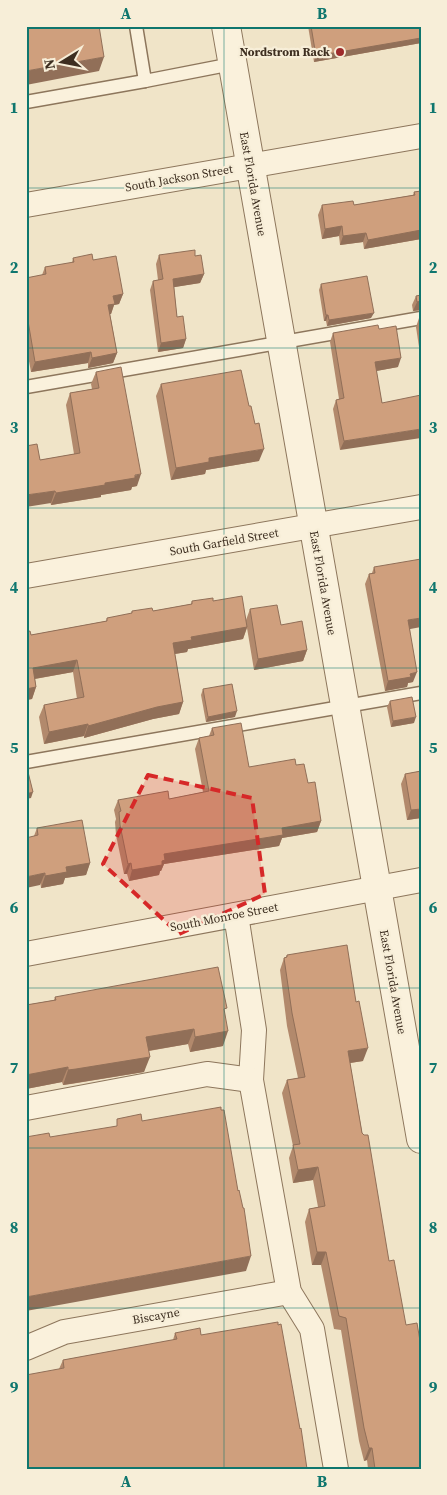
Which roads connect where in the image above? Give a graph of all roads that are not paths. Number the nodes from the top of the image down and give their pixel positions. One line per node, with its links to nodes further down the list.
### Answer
1 (136, 26): 4 (lane)
2 (226, 26): 3 (street, East Florida Avenue)
3 (232, 64): 4 (lane); 7 (street, East Florida Avenue)
4 (144, 81): 5 (lane)
5 (26, 102)
6 (421, 136): 7 (street, South Jackson Street)
7 (250, 166): 8 (street, South Jackson Street); 10 (street, East Florida Avenue)
8 (26, 205)
9 (421, 318): 10 (lane)
10 (280, 342): 11 (lane); 13 (street, East Florida Avenue)
11 (26, 388)
12 (421, 507): 13 (street, South Garfield Street)
13 (313, 526): 14 (street, South Garfield Street); 16 (street, East Florida Avenue)
14 (26, 576)
15 (421, 693): 16 (lane)
16 (344, 706): 17 (lane); 19 (street, East Florida Avenue)
17 (26, 762)
18 (421, 880): 19 (street, South Monroe Street)
19 (376, 888): 20 (street, South Monroe Street); 24 (street, East Florida Avenue)
20 (236, 915): 21 (street, South Monroe Street); 22 (street)
21 (26, 954)
22 (251, 1080): 23 (street); 25 (street)
23 (26, 1108)
24 (421, 1139)
25 (289, 1292): 26 (street, Biscayne); 27 (street)
26 (26, 1348)
27 (336, 1469)

